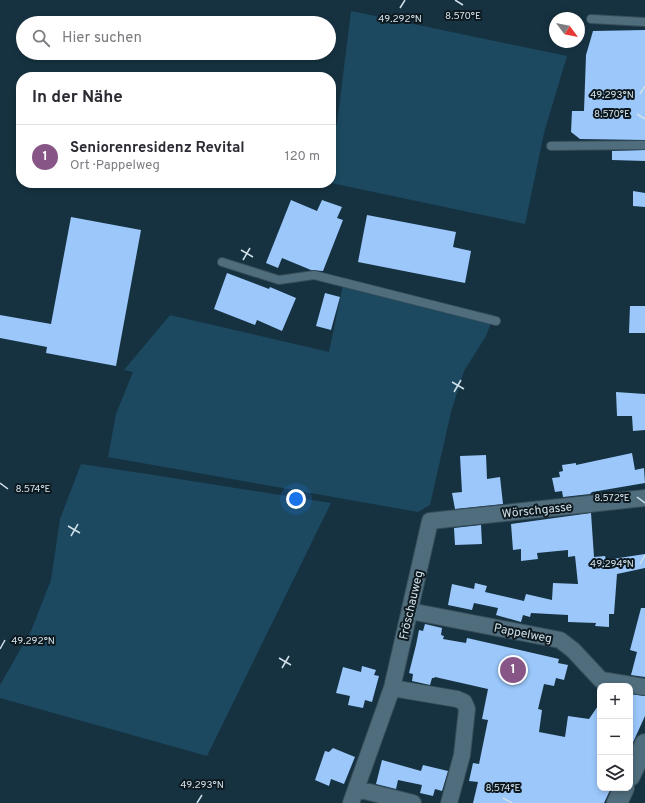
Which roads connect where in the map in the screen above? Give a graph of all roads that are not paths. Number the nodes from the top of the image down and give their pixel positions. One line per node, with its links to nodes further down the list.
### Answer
1 (591, 18): 2 (lane)
2 (645, 22)
3 (645, 145): 4 (lane)
4 (552, 146)
5 (222, 262): 6 (lane)
6 (496, 321)
7 (645, 498): 8 (street, Wörschgasse)
8 (430, 521): 9 (street, Fröschauweg)
9 (410, 611): 10 (street, Pappelweg); 11 (street, Fröschauweg)
10 (645, 687)
11 (392, 688): 15 (street, Fröschauweg); 17 (street)
12 (645, 744): 13 (street)
13 (633, 770)
14 (623, 791): 18 (street)
15 (354, 796): 16 (street, Fröschauweg)
16 (413, 803)
17 (450, 803)
18 (617, 803)

